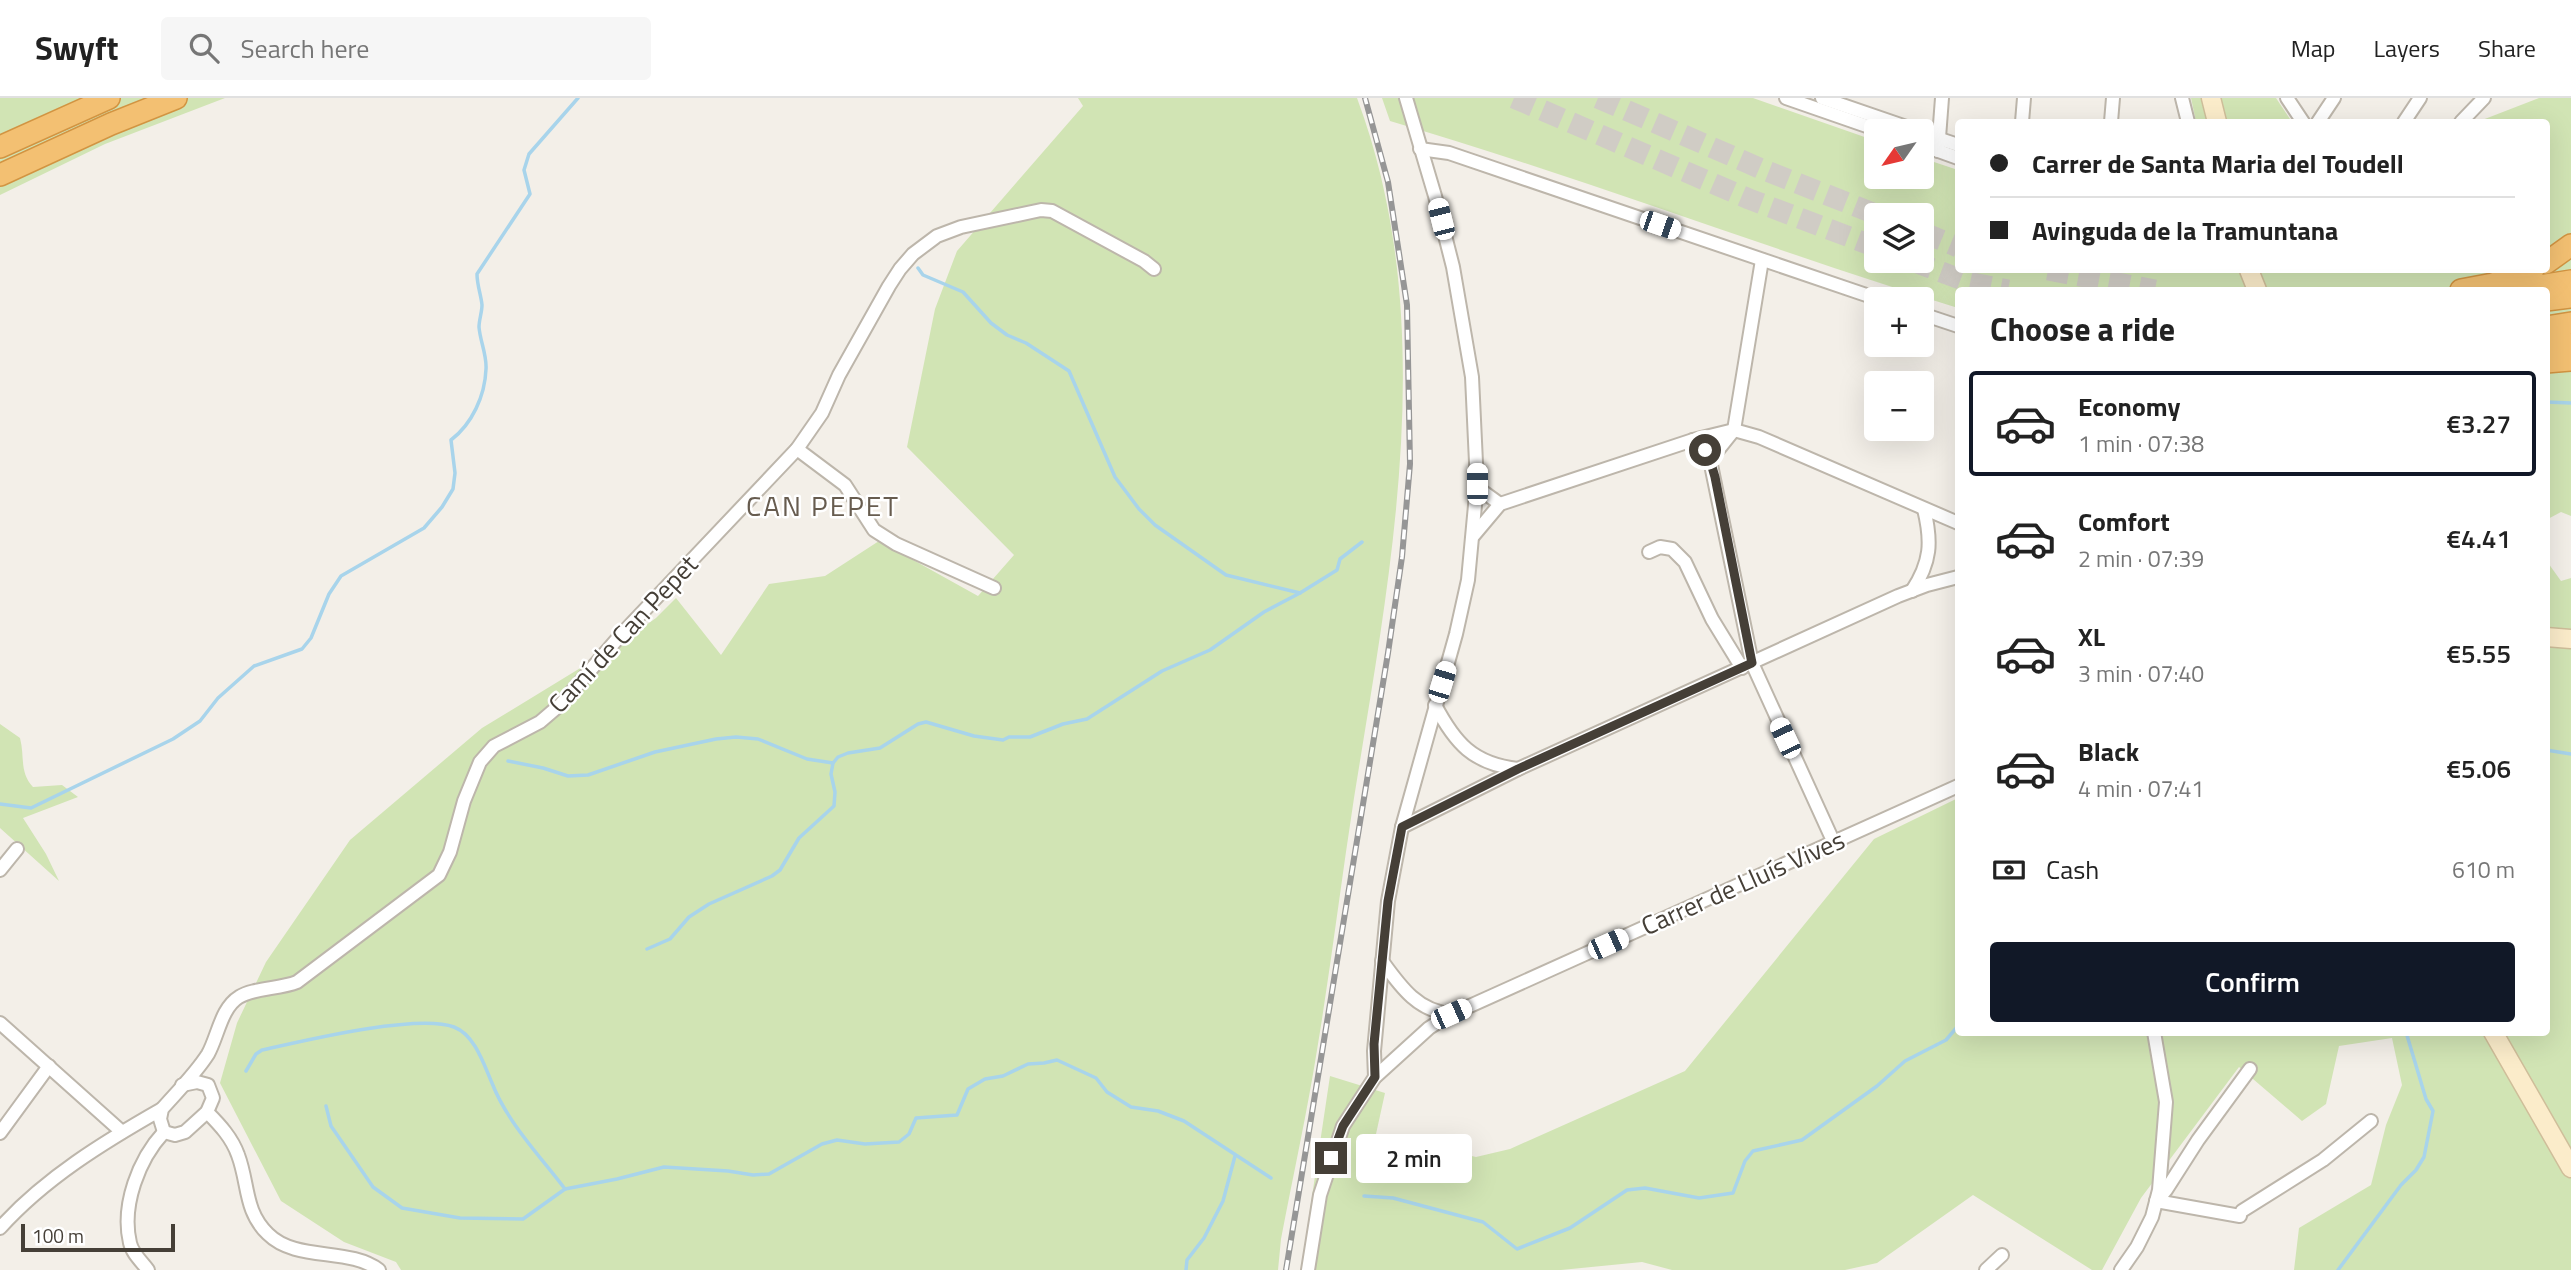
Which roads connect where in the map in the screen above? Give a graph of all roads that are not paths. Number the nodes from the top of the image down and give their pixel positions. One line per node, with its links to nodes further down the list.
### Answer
1 (108, 98): 31 (highway)
2 (176, 98): 34 (highway)
3 (1786, 98): 26 (street)
4 (1822, 98): 16 (street)
5 (1863, 98): 16 (street)
6 (1942, 98): 29 (street)
7 (2024, 98): 18 (street)
8 (2113, 98): 19 (street)
9 (2182, 98): 20 (street)
10 (2211, 98): 21 (street)
11 (2287, 98): 22 (street)
12 (2334, 98): 23 (street)
13 (2420, 98): 24 (street)
14 (2484, 98): 25 (street)
15 (1407, 100): 32 (street)
16 (1862, 112): 17 (street)
17 (1882, 119)
18 (2022, 119)
19 (2111, 119)
20 (2187, 119)
21 (2216, 119)
22 (2302, 119)
23 (2320, 119)
24 (2406, 119)
25 (2464, 119)
26 (1864, 125)
27 (1934, 142): 29 (street)
28 (1934, 145): 29 (street)
29 (1939, 145): 30 (street); 33 (street)
30 (1955, 145)
31 (0, 147)
32 (1420, 149): 36 (street); 55 (street)
33 (1955, 156)
34 (0, 175)
35 (2571, 245): 37 (highway)
36 (1762, 260): 43 (street); 51 (street)
37 (2550, 260)
38 (1154, 269): 53 (street, Camí de Can Pepet)
39 (2524, 273): 41 (highway)
40 (2571, 281): 42 (highway)
41 (2477, 287)
42 (2532, 287)
43 (1864, 294)
44 (2571, 297): 45 (highway)
45 (2550, 300)
46 (1934, 318): 48 (street)
47 (2571, 323): 49 (highway)
48 (1955, 325)
49 (2555, 343): 50 (highway)
50 (2571, 360)
51 (1734, 429): 52 (street); 54 (street); 57 (street)
52 (1693, 440): 54 (street); 56 (street)
53 (797, 449): 62 (street); 81 (street, Camí de Can Pepet)
54 (1710, 460): 66 (street)
55 (1477, 484): 56 (street); 59 (street)
56 (1500, 504): 59 (street)
57 (1924, 509): 58 (street); 63 (street)
58 (1955, 522)
59 (1474, 535): 67 (street)
60 (1648, 552): 66 (street)
61 (1955, 578): 63 (street)
62 (993, 588)
63 (1912, 591): 66 (street)
64 (2550, 636): 65 (street)
65 (2571, 639)
66 (1747, 666): 68 (street); 73 (street)
67 (1435, 705): 68 (street); 70 (street)
68 (1518, 769): 71 (street)
69 (1955, 787): 73 (street, Carrer de Lluís Vives)
70 (1409, 799): 71 (street); 72 (street)
71 (1429, 812): 72 (street)
72 (1402, 827): 76 (street)
73 (1834, 843): 77 (street, Carrer de Lluís Vives)
74 (17, 849): 75 (street)
75 (0, 870)
76 (1382, 961): 77 (street); 84 (street)
77 (1451, 1014): 84 (street, Carrer de Lluís Vives)
78 (0, 1023): 82 (street)
79 (2155, 1036): 95 (street)
80 (2495, 1036): 94 (street)
81 (207, 1055): 85 (street, Camí de Can Pepet); 86 (street, Camí de Can Pepet)
82 (49, 1066): 92 (street); 93 (street)
83 (2250, 1069): 95 (street)
84 (1375, 1077): 100 (street, Carrer de Lluís Vives)
85 (182, 1085): 86 (street); 87 (street)
86 (208, 1085): 88 (street)
87 (162, 1108): 89 (street); 91 (street)
88 (207, 1112): 91 (street); 99 (street)
89 (144, 1119): 91 (street); 92 (street)
90 (2371, 1121): 95 (street)
91 (163, 1128): 98 (street)
92 (122, 1132): 96 (street)
93 (0, 1133)
94 (2571, 1168)
95 (2156, 1201): 102 (street)
96 (0, 1228)
97 (2002, 1255): 101 (street)
98 (148, 1270)
99 (379, 1270)
100 (1308, 1270)
101 (1986, 1270)
102 (2121, 1270)

